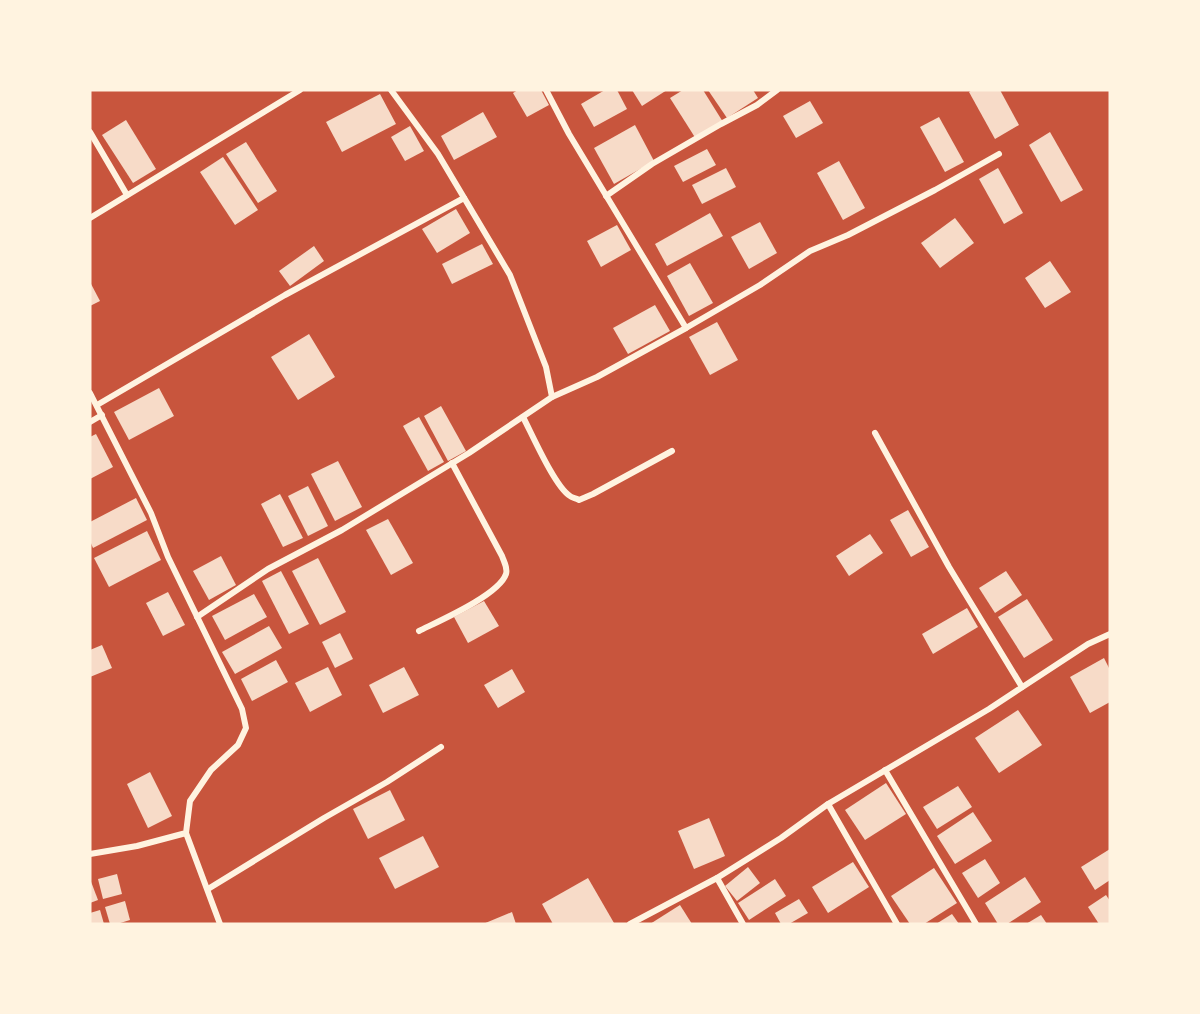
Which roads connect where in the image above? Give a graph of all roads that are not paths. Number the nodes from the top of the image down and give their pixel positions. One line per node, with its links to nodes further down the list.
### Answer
1 (300, 90): 7 (street)
2 (391, 90): 9 (street)
3 (546, 90): 8 (street)
4 (777, 90): 8 (street)
5 (90, 132): 7 (street)
6 (999, 154): 11 (street)
7 (127, 195): 10 (street)
8 (606, 196): 11 (street)
9 (464, 198): 13 (street); 14 (street)
10 (90, 218)
11 (686, 328): 13 (street)
12 (90, 393): 14 (street)
13 (552, 397): 16 (street)
14 (97, 405): 15 (street)
15 (102, 415): 17 (street); 21 (street)
16 (523, 417): 19 (street); 20 (street)
17 (90, 422)
18 (875, 434): 24 (street)
19 (672, 451)
20 (452, 463): 21 (street); 22 (street)
21 (197, 617): 28 (street)
22 (419, 631)
23 (1110, 634): 24 (street)
24 (1022, 687): 26 (street)
25 (441, 747): 31 (street)
26 (885, 770): 27 (street); 36 (street)
27 (828, 804): 30 (street); 35 (street)
28 (186, 833): 29 (street); 31 (street)
29 (90, 854)
30 (717, 878): 33 (street); 34 (street)
31 (208, 889): 32 (street)
32 (220, 924)
33 (630, 924)
34 (743, 924)
35 (897, 924)
36 (976, 924)

